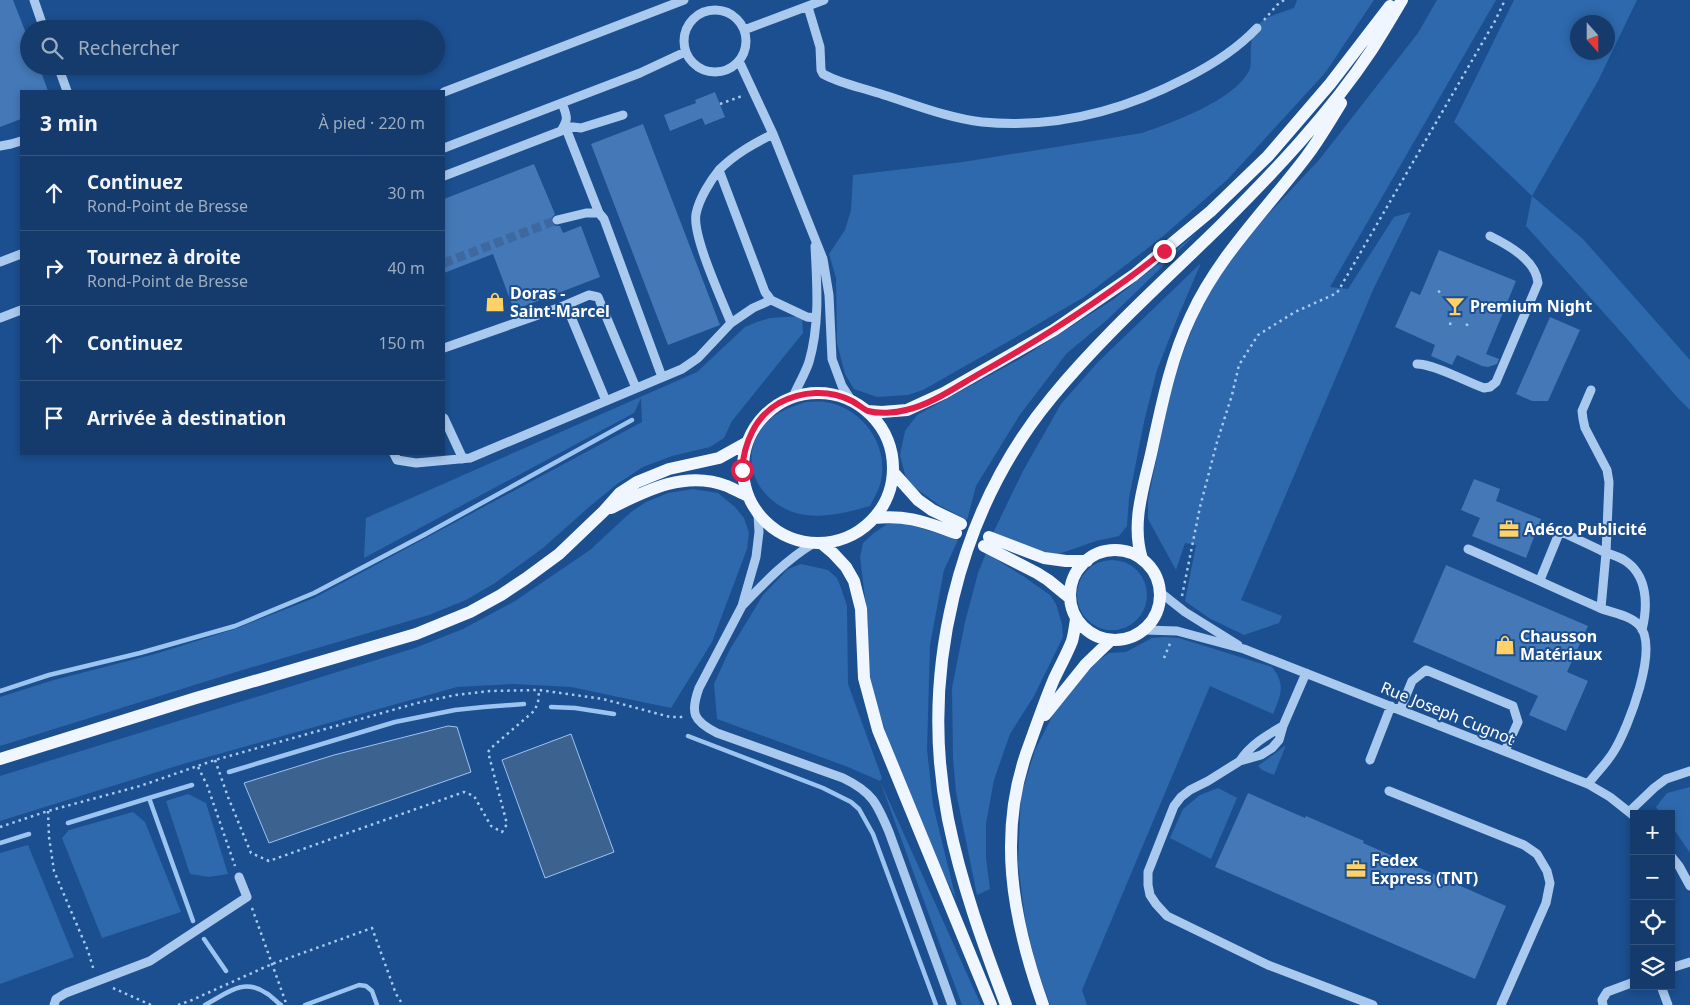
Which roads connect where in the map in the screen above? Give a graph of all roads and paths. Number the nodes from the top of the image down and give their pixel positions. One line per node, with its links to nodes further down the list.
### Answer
1 (34, 0): 9 (street)
2 (684, 0): 18 (street)
3 (824, 0): 8 (street)
4 (1284, 0): 10 (path)
5 (1395, 0): 57 (main road)
6 (1402, 0): 12 (main road)
7 (1505, 0): 77 (path)
8 (808, 6): 10 (street); 11 (street)
9 (41, 20)
10 (1257, 28)
11 (744, 30): 13 (street); 14 (street)
12 (1371, 51): 70 (main road); 117 (main road)
13 (685, 52): 14 (street); 19 (street)
14 (739, 61): 17 (street)
15 (61, 75): 16 (street)
16 (66, 90)
17 (753, 91): 20 (path); 23 (street)
18 (445, 92)
19 (562, 103): 22 (street); 27 (street)
20 (720, 104)
21 (623, 115): 22 (street)
22 (565, 126): 30 (street); 31 (street)
23 (773, 134): 29 (street); 34 (street)
24 (20, 141): 25 (street)
25 (11, 144): 26 (street); 28 (street)
26 (0, 146)
27 (445, 148)
28 (0, 151)
29 (719, 170): 39 (street); 45 (street)
30 (445, 176)
31 (599, 213): 32 (street); 51 (street)
32 (557, 220)
33 (1490, 236): 50 (street)
34 (815, 239): 43 (street); 55 (street)
35 (20, 254): 36 (street)
36 (0, 262)
37 (1438, 291): 38 (path)
38 (1443, 294)
39 (771, 300): 43 (street); 45 (street)
40 (561, 307): 49 (street); 52 (street); 56 (street)
41 (20, 310): 42 (street)
42 (0, 318)
43 (816, 318): 54 (street)
44 (1451, 320): 47 (path)
45 (731, 324): 51 (street)
46 (1466, 324): 48 (path)
47 (1450, 325)
48 (1470, 327)
49 (445, 348)
50 (1417, 364)
51 (662, 377): 52 (street)
52 (636, 388): 56 (street)
53 (1591, 390): 69 (street)
54 (793, 397): 55 (main road); 59 (main road)
55 (851, 400): 57 (main road)
56 (606, 401): 61 (street)
57 (867, 411): 62 (main road)
58 (445, 420): 61 (street)
59 (746, 443): 63 (main road); 64 (main road)
60 (394, 455): 61 (street)
61 (463, 459)
62 (893, 472): 66 (main road); 66 (main road)
63 (748, 496): 64 (main road); 65 (main road)
64 (604, 511): 89 (main road)
65 (758, 514): 67 (main road); 75 (street)
66 (874, 518): 67 (main road)
67 (817, 543): 75 (street); 116 (main road)
68 (1468, 549): 72 (street)
69 (1606, 552): 72 (street); 76 (street); 80 (street)
70 (1142, 559): 71 (main road); 73 (main road)
71 (1086, 560): 74 (main road); 74 (main road)
72 (1540, 580): 76 (street)
73 (1160, 593): 77 (street, Rue Joseph Cugnot); 79 (main road)
74 (1070, 598): 78 (main road)
75 (742, 606): 86 (street)
76 (1601, 608): 80 (street)
77 (1185, 612): 82 (street, Rue Joseph Cugnot)
78 (1076, 619): 81 (main road); 87 (main road)
79 (1145, 630): 81 (main road); 82 (street, Rue Joseph Cugnot)
80 (1642, 630): 94 (street)
81 (1111, 640): 87 (main road)
82 (1244, 649): 83 (street, Rue Joseph Cugnot)
83 (1306, 672): 85 (street, Rue Joseph Cugnot); 119 (street)
84 (540, 690): 86 (path); 90 (path); 90 (path)
85 (1395, 708): 88 (street, Rue Joseph Cugnot); 88 (street); 91 (street)
86 (696, 716): 115 (street)
87 (1036, 727): 118 (main road)
88 (1505, 752): 94 (street, Rue Joseph Cugnot)
89 (0, 758)
90 (215, 760): 92 (path)
91 (1370, 760)
92 (198, 767): 97 (path); 101 (path)
93 (1690, 771): 96 (street)
94 (1588, 784): 98 (street, Rue Joseph Cugnot)
95 (1389, 791): 120 (street)
96 (1635, 810)
97 (48, 811): 99 (path); 107 (path)
98 (1630, 812)
99 (0, 827)
100 (1675, 861): 102 (street)
101 (239, 877): 103 (street)
102 (1690, 886)
103 (247, 897): 105 (path); 107 (street)
104 (1690, 962): 106 (street)
105 (272, 964): 110 (path); 113 (path); 114 (path)
106 (1675, 967)
107 (98, 981): 111 (street); 112 (path)
108 (1630, 983): 121 (street)
109 (1662, 990): 122 (street)
110 (286, 1003)
111 (54, 1005)
112 (151, 1005)
113 (178, 1005)
114 (403, 1005)
115 (952, 1005)
116 (991, 1005)
117 (1006, 1005)
118 (1042, 1005)
119 (1373, 1005)
120 (1500, 1005)
121 (1603, 1005)
122 (1668, 1005)

